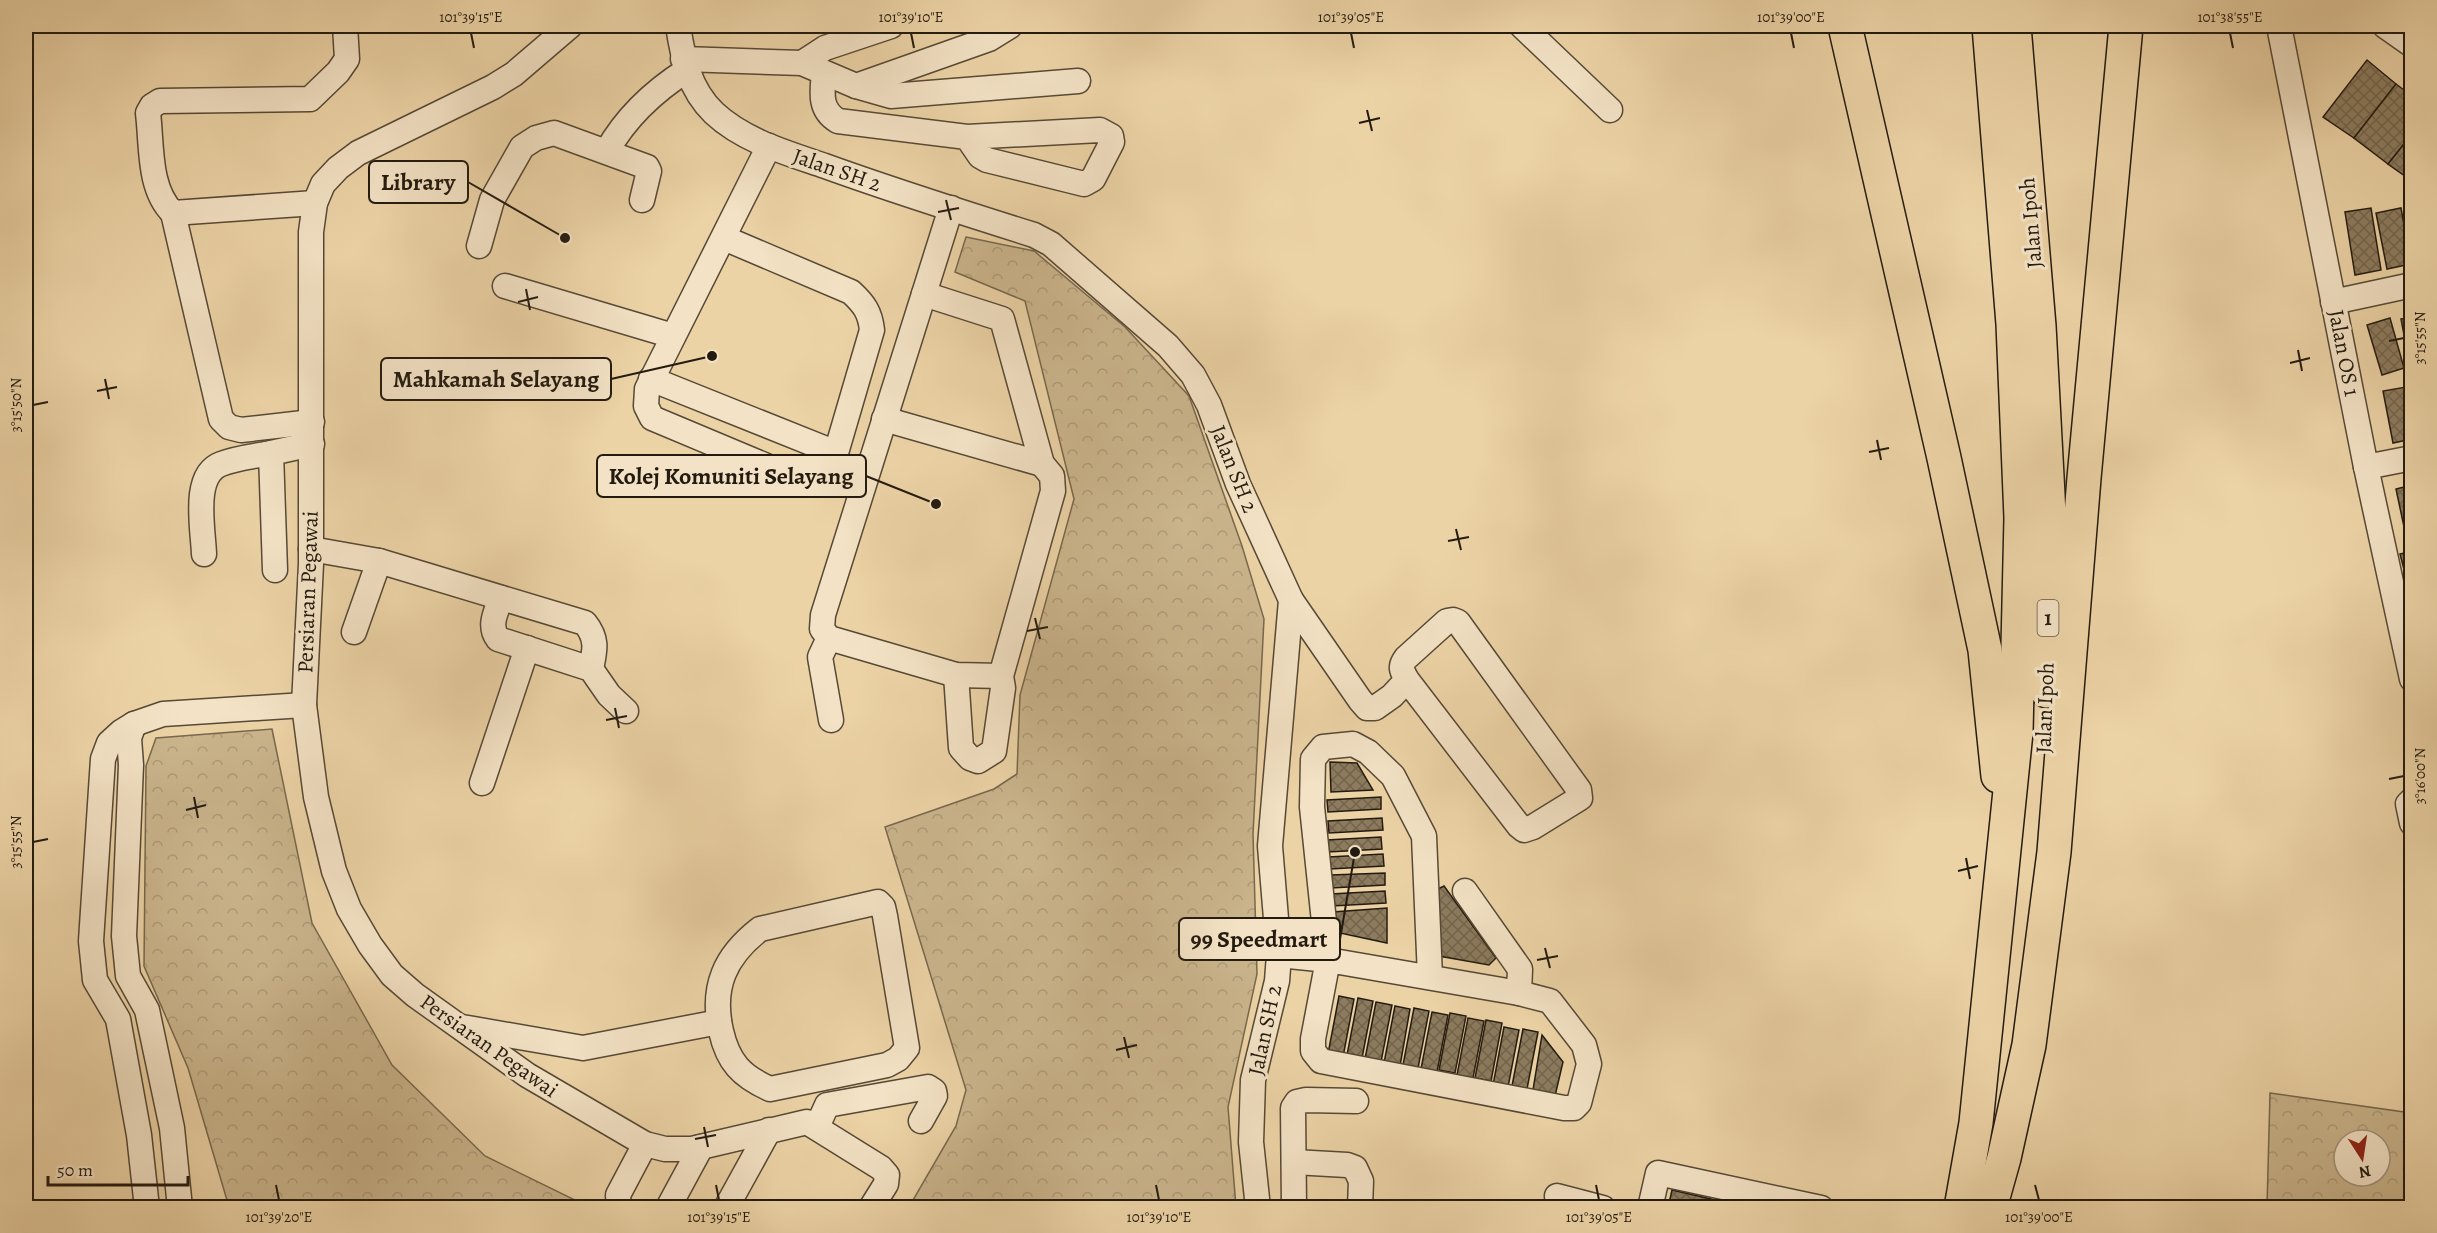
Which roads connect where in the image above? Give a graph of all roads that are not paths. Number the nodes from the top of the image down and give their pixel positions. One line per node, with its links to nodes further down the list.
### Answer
1 (345, 26): 27 (street)
2 (570, 26): 25 (street, Persiaran Pegawai)
3 (678, 26): 16 (street, Jalan SH 2)
4 (891, 26): 13 (street)
5 (1010, 26): 19 (street)
6 (1522, 26): 20 (street)
7 (1845, 26): 65 (highway)
8 (1989, 26): 65 (highway, Jalan Ipoh / 1)
9 (2014, 26): 94 (highway, Jalan Ipoh / 1)
10 (2126, 26): 95 (highway)
11 (2279, 26): 33 (street, Jalan OS 1)
12 (2385, 26): 14 (street)
13 (863, 31): 15 (street)
14 (2412, 45)
15 (802, 63): 16 (street); 17 (street)
16 (685, 65): 22 (street, Jalan SH 2); 23 (street)
17 (824, 73): 19 (street); 21 (street)
18 (1078, 81): 19 (street)
19 (856, 86)
20 (1610, 110)
21 (967, 137): 21 (street)
22 (769, 146): 26 (street, Jalan SH 2); 28 (street)
23 (607, 151): 24 (street); 29 (street)
24 (642, 200)
25 (315, 203): 27 (street); 37 (street, Persiaran Pegawai)
26 (951, 208): 32 (street); 48 (street, Jalan SH 2)
27 (173, 213): 37 (street)
28 (724, 238): 34 (street); 39 (street)
29 (479, 246)
30 (2412, 285): 33 (street)
31 (505, 286): 34 (street)
32 (924, 294): 36 (street); 41 (street)
33 (2333, 302): 42 (street, Jalan OS 1)
34 (673, 336): 35 (street)
35 (651, 379): 39 (street); 39 (street)
36 (884, 419): 41 (street); 51 (street)
37 (312, 433): 38 (street); 43 (street, Persiaran Pegawai)
38 (271, 453): 44 (street); 46 (street)
39 (836, 453)
40 (2412, 458): 42 (street)
41 (1042, 464): 55 (street)
42 (2366, 467): 50 (street, Jalan OS 1)
43 (310, 549): 45 (street); 58 (street, Persiaran Pegawai)
44 (204, 554)
45 (379, 561): 47 (street); 49 (street)
46 (275, 570)
47 (501, 598): 52 (street); 53 (street)
48 (1291, 600): 57 (street); 67 (street, Jalan SH 2)
49 (354, 632)
50 (2407, 633): 56 (street, Jalan OS 1)
51 (829, 638): 54 (street); 60 (street)
52 (527, 648): 53 (street); 62 (street)
53 (591, 669): 59 (street)
54 (956, 675): 55 (street); 55 (street)
55 (1001, 676)
56 (2412, 679)
57 (1407, 680): 57 (street)
58 (304, 705): 61 (street); 72 (street, Persiaran Pegawai)
59 (626, 711)
60 (831, 720)
61 (134, 724): 81 (street); 82 (street)
62 (482, 783)
63 (2412, 800): 64 (street)
64 (2412, 823)
65 (2005, 834): 93 (highway, Jalan Ipoh / 1)
66 (1465, 891): 70 (street)
67 (1279, 955): 68 (street); 87 (street, Jalan SH 2)
68 (1328, 960): 69 (street); 69 (street); 70 (street)
69 (1430, 977): 70 (street)
70 (1519, 993)
71 (719, 1022): 71 (street); 72 (street)
72 (459, 1026): 77 (street, Persiaran Pegawai)
73 (1356, 1101): 79 (street)
74 (921, 1121): 75 (street)
75 (817, 1127): 76 (street); 86 (street)
76 (769, 1130): 78 (street); 85 (street)
77 (645, 1144): 78 (street); 83 (street)
78 (701, 1147): 84 (street)
79 (1294, 1162): 88 (street); 89 (street)
80 (1557, 1196): 90 (street)
81 (147, 1208)
82 (180, 1208)
83 (619, 1208)
84 (668, 1208)
85 (726, 1208)
86 (871, 1208)
87 (1258, 1208)
88 (1294, 1208)
89 (1360, 1208)
90 (1603, 1208)
91 (1650, 1208): 92 (street)
92 (1821, 1208)
93 (1961, 1208)
94 (1985, 1208)
95 (1990, 1208)

